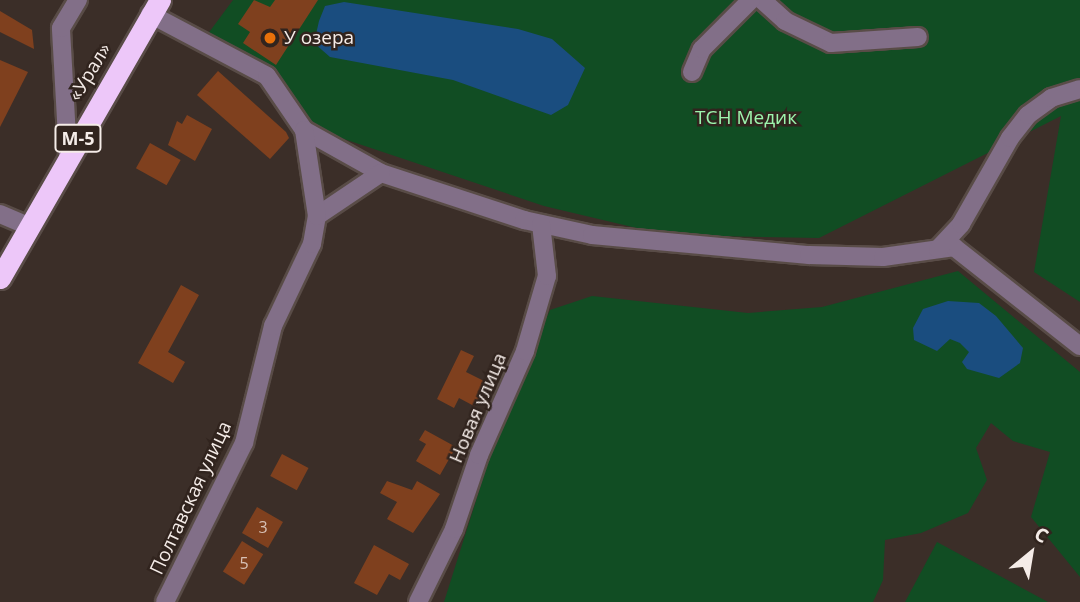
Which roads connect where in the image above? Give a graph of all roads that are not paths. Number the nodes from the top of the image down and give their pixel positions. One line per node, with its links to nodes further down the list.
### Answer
1 (78, 0): 9 (street)
2 (751, 0): 6 (street)
3 (762, 0): 5 (street)
4 (155, 7): 8 (street); 9 (highway, «Урал» / М-5)
5 (919, 37)
6 (692, 72)
7 (1080, 89): 15 (street)
8 (304, 130): 10 (street); 12 (street, Полтавская улица)
9 (68, 155): 14 (highway, «Урал» / М-5)
10 (381, 173): 12 (street); 13 (street)
11 (0, 214): 14 (street)
12 (317, 216): 18 (street, Полтавская улица)
13 (541, 224): 15 (street); 19 (street, Новая улица)
14 (28, 226): 16 (highway, «Урал» / М-5)
15 (938, 249): 17 (street)
16 (0, 278)
17 (1080, 346)
18 (165, 602)
19 (418, 602)

